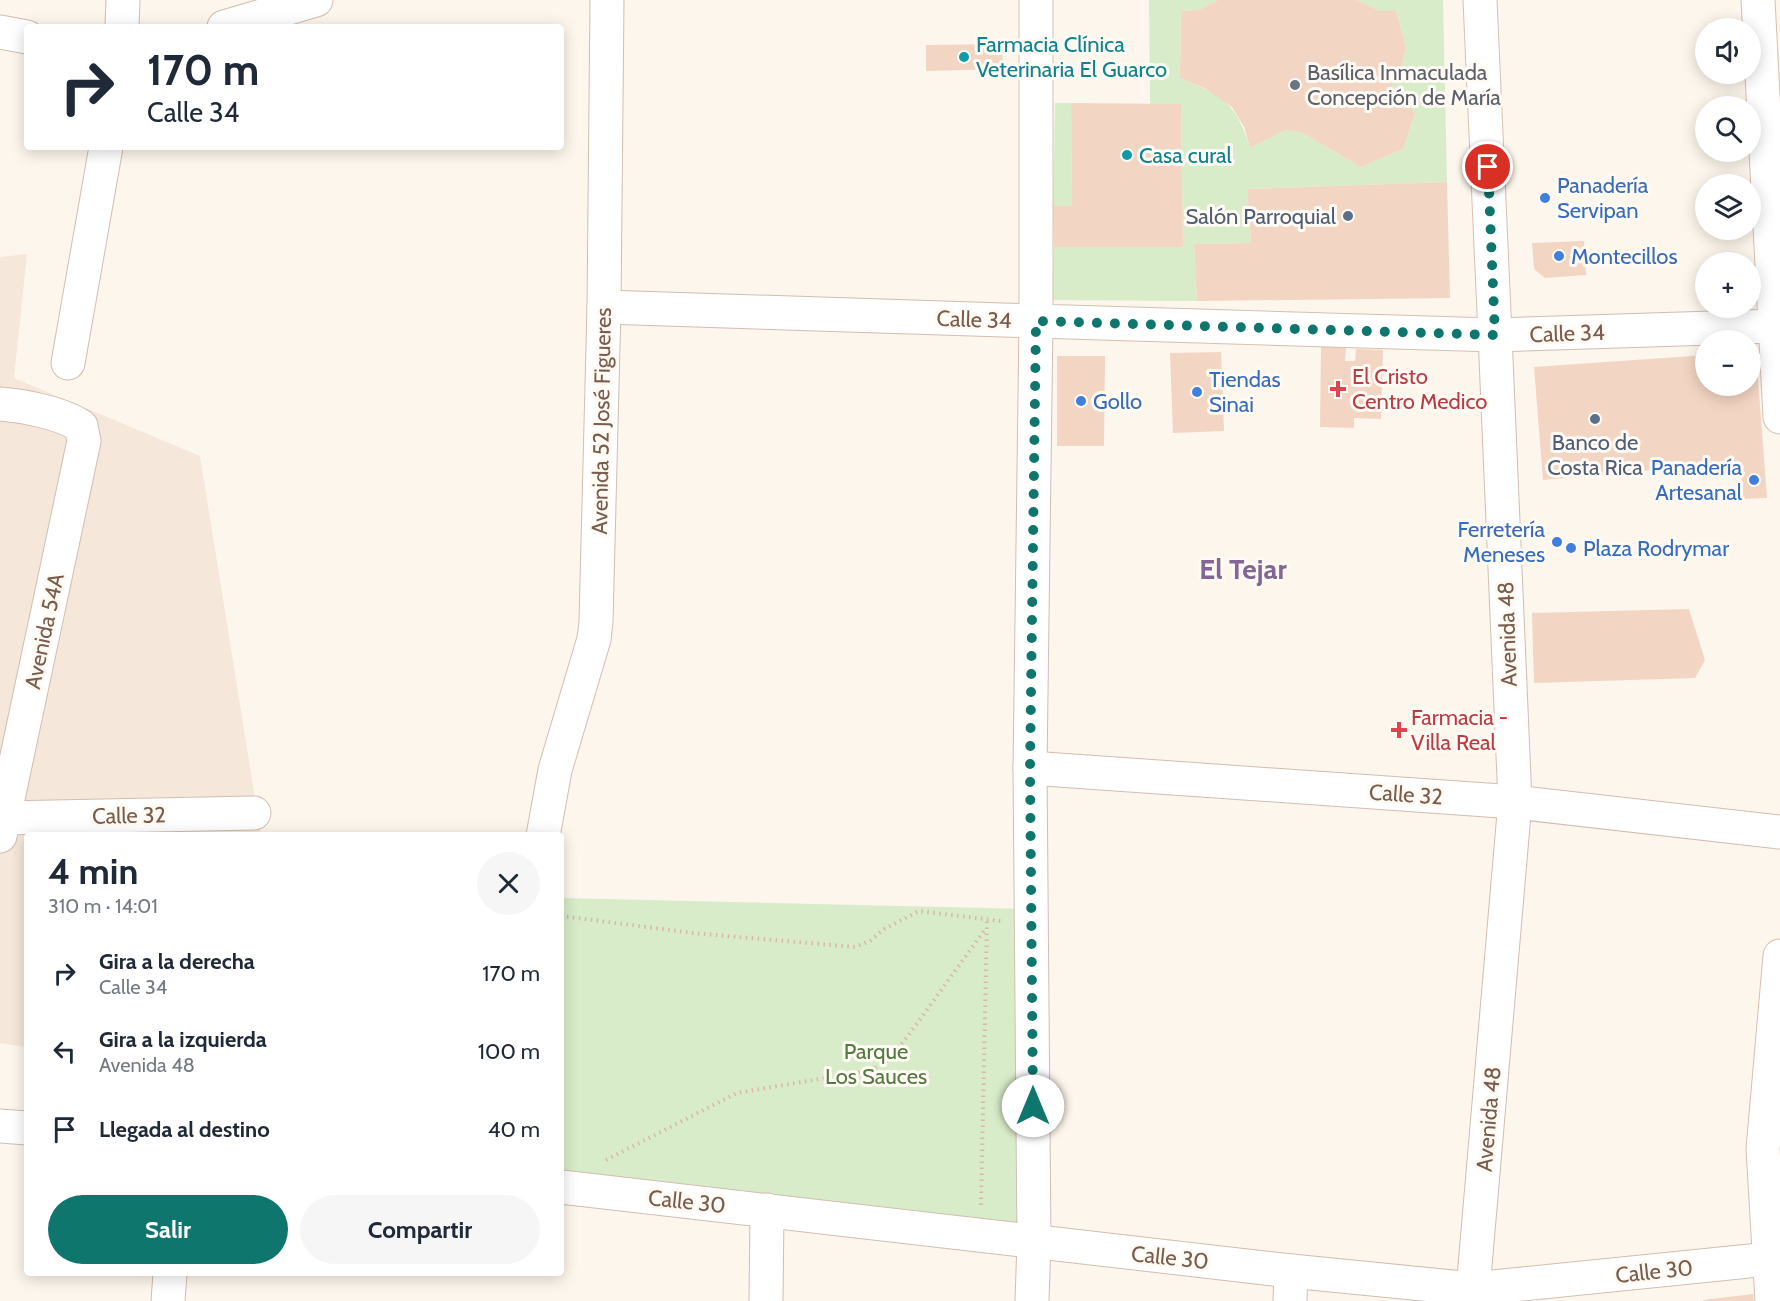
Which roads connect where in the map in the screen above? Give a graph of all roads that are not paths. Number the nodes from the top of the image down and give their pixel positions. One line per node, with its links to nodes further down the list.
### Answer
1 (123, 0): 7 (street)
2 (316, 0): 8 (street)
3 (607, 0): 12 (street, Avenida 52 José Figueres)
4 (1036, 0): 13 (street)
5 (1480, 0): 15 (street, Avenida 48)
6 (1758, 0): 14 (street)
7 (122, 24)
8 (234, 24)
9 (0, 32): 10 (street)
10 (24, 37)
11 (105, 150): 16 (street)
12 (604, 307): 13 (street, Calle 34); 23 (street, Avenida 52 José Figueres)
13 (1036, 321): 15 (street, Calle 34); 19 (street)
14 (1775, 326): 15 (street, Calle 34); 18 (street)
15 (1495, 335): 20 (street, Avenida 48)
16 (68, 363)
17 (0, 404): 22 (street, Avenida 54A)
18 (1780, 417)
19 (1030, 768): 20 (street, Calle 32); 30 (street)
20 (1515, 802): 24 (street, Calle 32); 34 (street, Avenida 48)
21 (254, 813): 22 (street, Calle 32)
22 (2, 827)
23 (544, 832)
24 (1780, 832)
25 (1780, 956): 31 (street)
26 (0, 1126): 27 (street)
27 (24, 1128)
28 (564, 1187): 29 (street, Calle 30)
29 (767, 1210): 30 (street, Calle 30); 36 (street)
30 (1034, 1242): 33 (street, Calle 30); 37 (street)
31 (1774, 1259): 34 (street, Calle 30); 38 (street)
32 (170, 1276): 35 (street)
33 (1290, 1286): 34 (street, Calle 30)
34 (1477, 1295)
35 (168, 1301)
36 (766, 1301)
37 (1032, 1301)
38 (1772, 1301)

